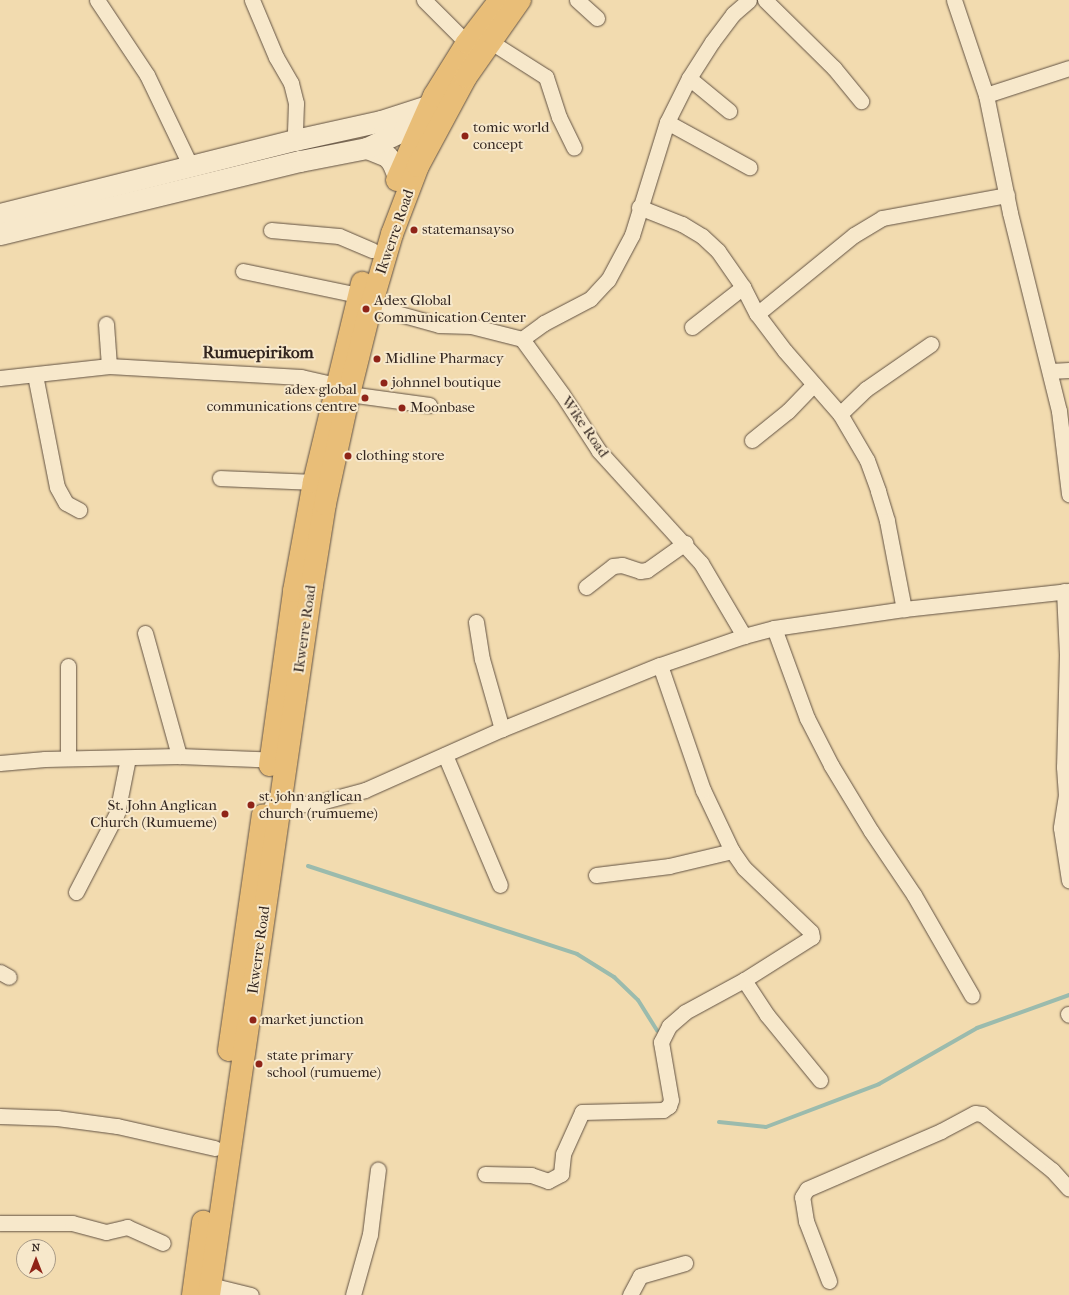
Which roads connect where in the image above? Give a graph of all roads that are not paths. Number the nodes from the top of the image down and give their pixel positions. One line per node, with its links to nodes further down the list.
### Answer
1 (97, 0): 26 (street)
2 (252, 0): 23 (street)
3 (424, 0): 12 (street)
4 (500, 0): 12 (main road, Ikwerre Road)
5 (520, 0): 11 (main road, Ikwerre Road)
6 (577, 0): 10 (street)
7 (749, 0): 14 (street)
8 (765, 0): 17 (street)
9 (954, 0): 15 (street)
10 (597, 18)
11 (491, 42): 16 (main road, Ikwerre Road); 25 (street)
12 (467, 43): 18 (main road, Ikwerre Road)
13 (1069, 68): 15 (street)
14 (689, 78): 19 (street); 21 (street)
15 (986, 95): 29 (street)
16 (452, 99): 18 (street); 22 (main road, Ikwerre Road)
17 (861, 101)
18 (429, 104): 20 (street); 22 (main road, Ikwerre Road)
19 (729, 111)
20 (381, 121): 22 (street); 23 (street)
21 (667, 122): 27 (street); 30 (street)
22 (418, 132): 24 (street); 28 (main road, Ikwerre Road); 37 (main road, Ikwerre Road)
23 (296, 140): 26 (street)
24 (367, 148): 28 (street); 33 (street)
25 (574, 148)
26 (191, 167): 31 (street)
27 (749, 167)
28 (398, 176): 34 (main road, Ikwerre Road)
29 (1007, 195): 38 (street); 45 (street)
30 (639, 207): 36 (street); 41 (street)
31 (0, 214)
32 (271, 230): 34 (street)
33 (0, 234)
34 (372, 250): 37 (main road, Ikwerre Road)
35 (243, 271): 37 (street)
36 (743, 286): 38 (street); 40 (street)
37 (364, 300): 41 (street); 49 (main road, Ikwerre Road)
38 (757, 314): 48 (street)
39 (106, 324): 43 (street)
40 (692, 327)
41 (522, 339): 57 (street, Wike Road)
42 (931, 344): 51 (street)
43 (109, 366): 46 (street); 49 (street)
44 (1069, 370): 45 (street)
45 (1050, 371): 55 (street)
46 (35, 375): 47 (street); 56 (street)
47 (0, 378)
48 (814, 384): 51 (street); 52 (street)
49 (342, 389): 50 (street); 54 (main road, Ikwerre Road); 72 (main road, Ikwerre Road)
50 (429, 405)
51 (840, 414): 60 (street)
52 (752, 440)
53 (220, 478): 54 (street)
54 (314, 482): 72 (main road, Ikwerre Road)
55 (1069, 494)
56 (79, 510)
57 (685, 543): 58 (street); 64 (street, Wike Road)
58 (586, 587)
59 (1066, 591): 60 (street); 77 (street)
60 (904, 609): 62 (street)
61 (476, 622): 67 (street)
62 (774, 628): 64 (street); 81 (street)
63 (144, 633): 69 (street)
64 (744, 636): 65 (street)
65 (660, 665): 67 (street); 75 (street)
66 (68, 666): 70 (street)
67 (502, 729): 68 (street)
68 (445, 755): 74 (street); 78 (street)
69 (179, 756): 71 (street); 72 (street)
70 (68, 758): 71 (street); 73 (street)
71 (128, 758): 79 (street)
72 (278, 760): 74 (main road, Ikwerre Road)
73 (0, 763)
74 (272, 807): 84 (main road, Ikwerre Road); 92 (main road, Ikwerre Road)
75 (732, 851): 76 (street); 80 (street)
76 (596, 875)
77 (1069, 880)
78 (500, 885)
79 (76, 892)
80 (744, 980): 82 (street); 86 (street)
81 (972, 996)
82 (820, 1080)
83 (0, 1116): 84 (street)
84 (215, 1148): 92 (main road, Ikwerre Road)
85 (378, 1169): 94 (street)
86 (486, 1174)
87 (1069, 1188): 91 (street)
88 (0, 1223): 89 (street)
89 (163, 1243)
90 (685, 1263): 95 (street)
91 (828, 1281)
92 (204, 1292): 93 (street)
93 (251, 1295)
94 (353, 1295)
95 (630, 1295)

